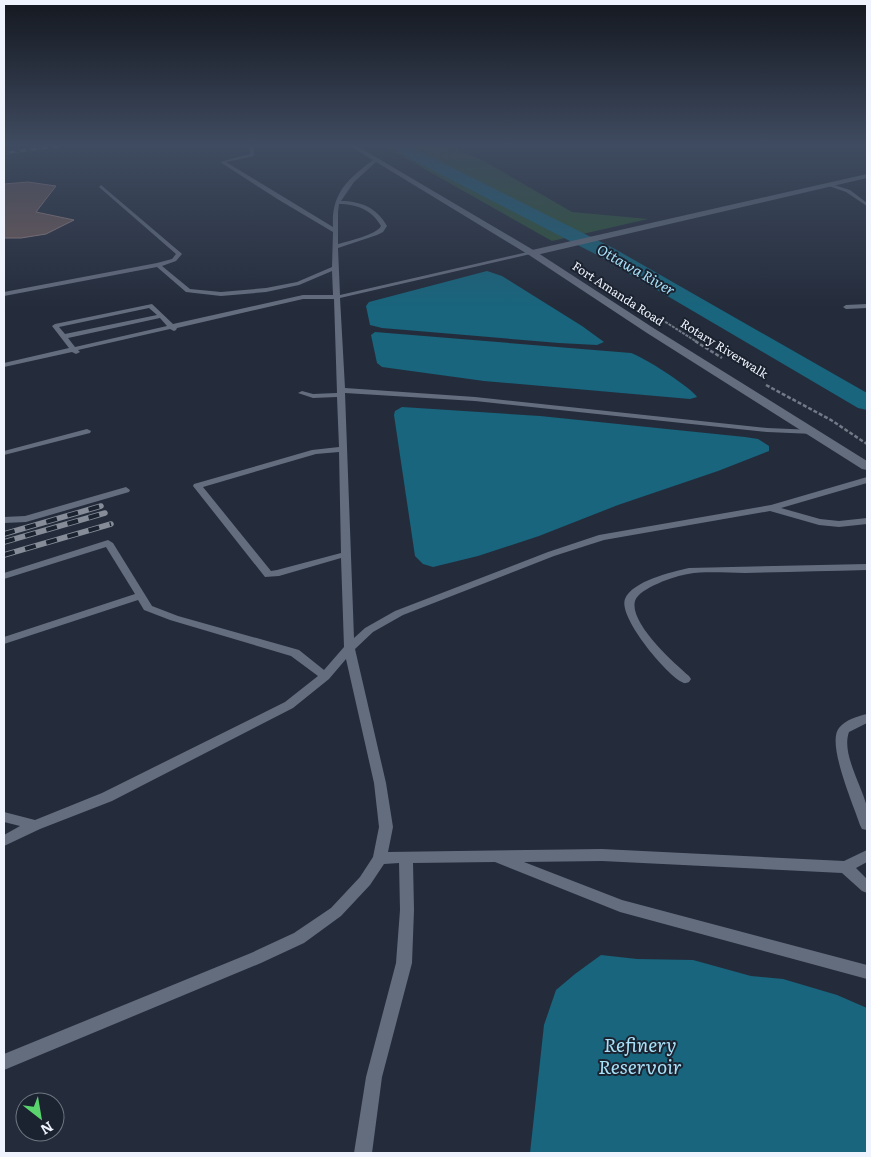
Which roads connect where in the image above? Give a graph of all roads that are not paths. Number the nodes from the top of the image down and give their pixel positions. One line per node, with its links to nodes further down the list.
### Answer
1 (117, 200): 9 (lane)
2 (281, 200): 6 (lane)
3 (442, 200): 8 (street, Fort Amanda Road)
4 (765, 200): 8 (street)
5 (339, 202): 6 (lane); 7 (lane)
6 (336, 231): 7 (lane)
7 (335, 246): 10 (lane)
8 (532, 253): 12 (lane); 24 (street, Fort Amanda Road)
9 (158, 265): 10 (lane); 11 (lane)
10 (335, 268): 12 (lane)
11 (4, 294)
12 (336, 296): 16 (lane); 21 (lane)
13 (867, 306): 14 (lane)
14 (846, 307)
15 (161, 316): 16 (lane); 17 (lane); 17 (lane)
16 (174, 329): 18 (lane)
17 (63, 337): 18 (lane)
18 (75, 352): 19 (lane); 20 (lane)
19 (4, 365)
20 (4, 371)
21 (341, 392): 22 (lane); 24 (lane); 25 (lane)
22 (302, 393)
23 (87, 431): 26 (lane)
24 (814, 432): 27 (street, Fort Amanda Road)
25 (343, 449): 33 (lane); 33 (lane)
26 (4, 453)
27 (867, 466)
28 (867, 480): 30 (lane)
29 (126, 490): 31 (lane)
30 (772, 508): 32 (lane); 38 (lane)
31 (4, 520)
32 (867, 521)
33 (345, 555): 38 (lane)
34 (867, 567): 40 (lane)
35 (4, 576): 36 (lane)
36 (140, 596): 37 (lane); 39 (lane)
37 (4, 641)
38 (349, 648): 39 (lane); 48 (lane)
39 (325, 676): 43 (lane)
40 (686, 680)
41 (867, 718): 44 (lane)
42 (4, 817): 43 (lane)
43 (36, 824): 45 (lane)
44 (867, 825)
45 (4, 841)
46 (494, 856): 49 (lane); 50 (lane); 52 (lane)
47 (867, 856): 50 (lane)
48 (380, 858): 49 (lane); 53 (lane)
49 (406, 858): 54 (lane)
50 (845, 867): 51 (lane)
51 (867, 887)
52 (867, 972)
53 (4, 1062)
54 (363, 1153)

